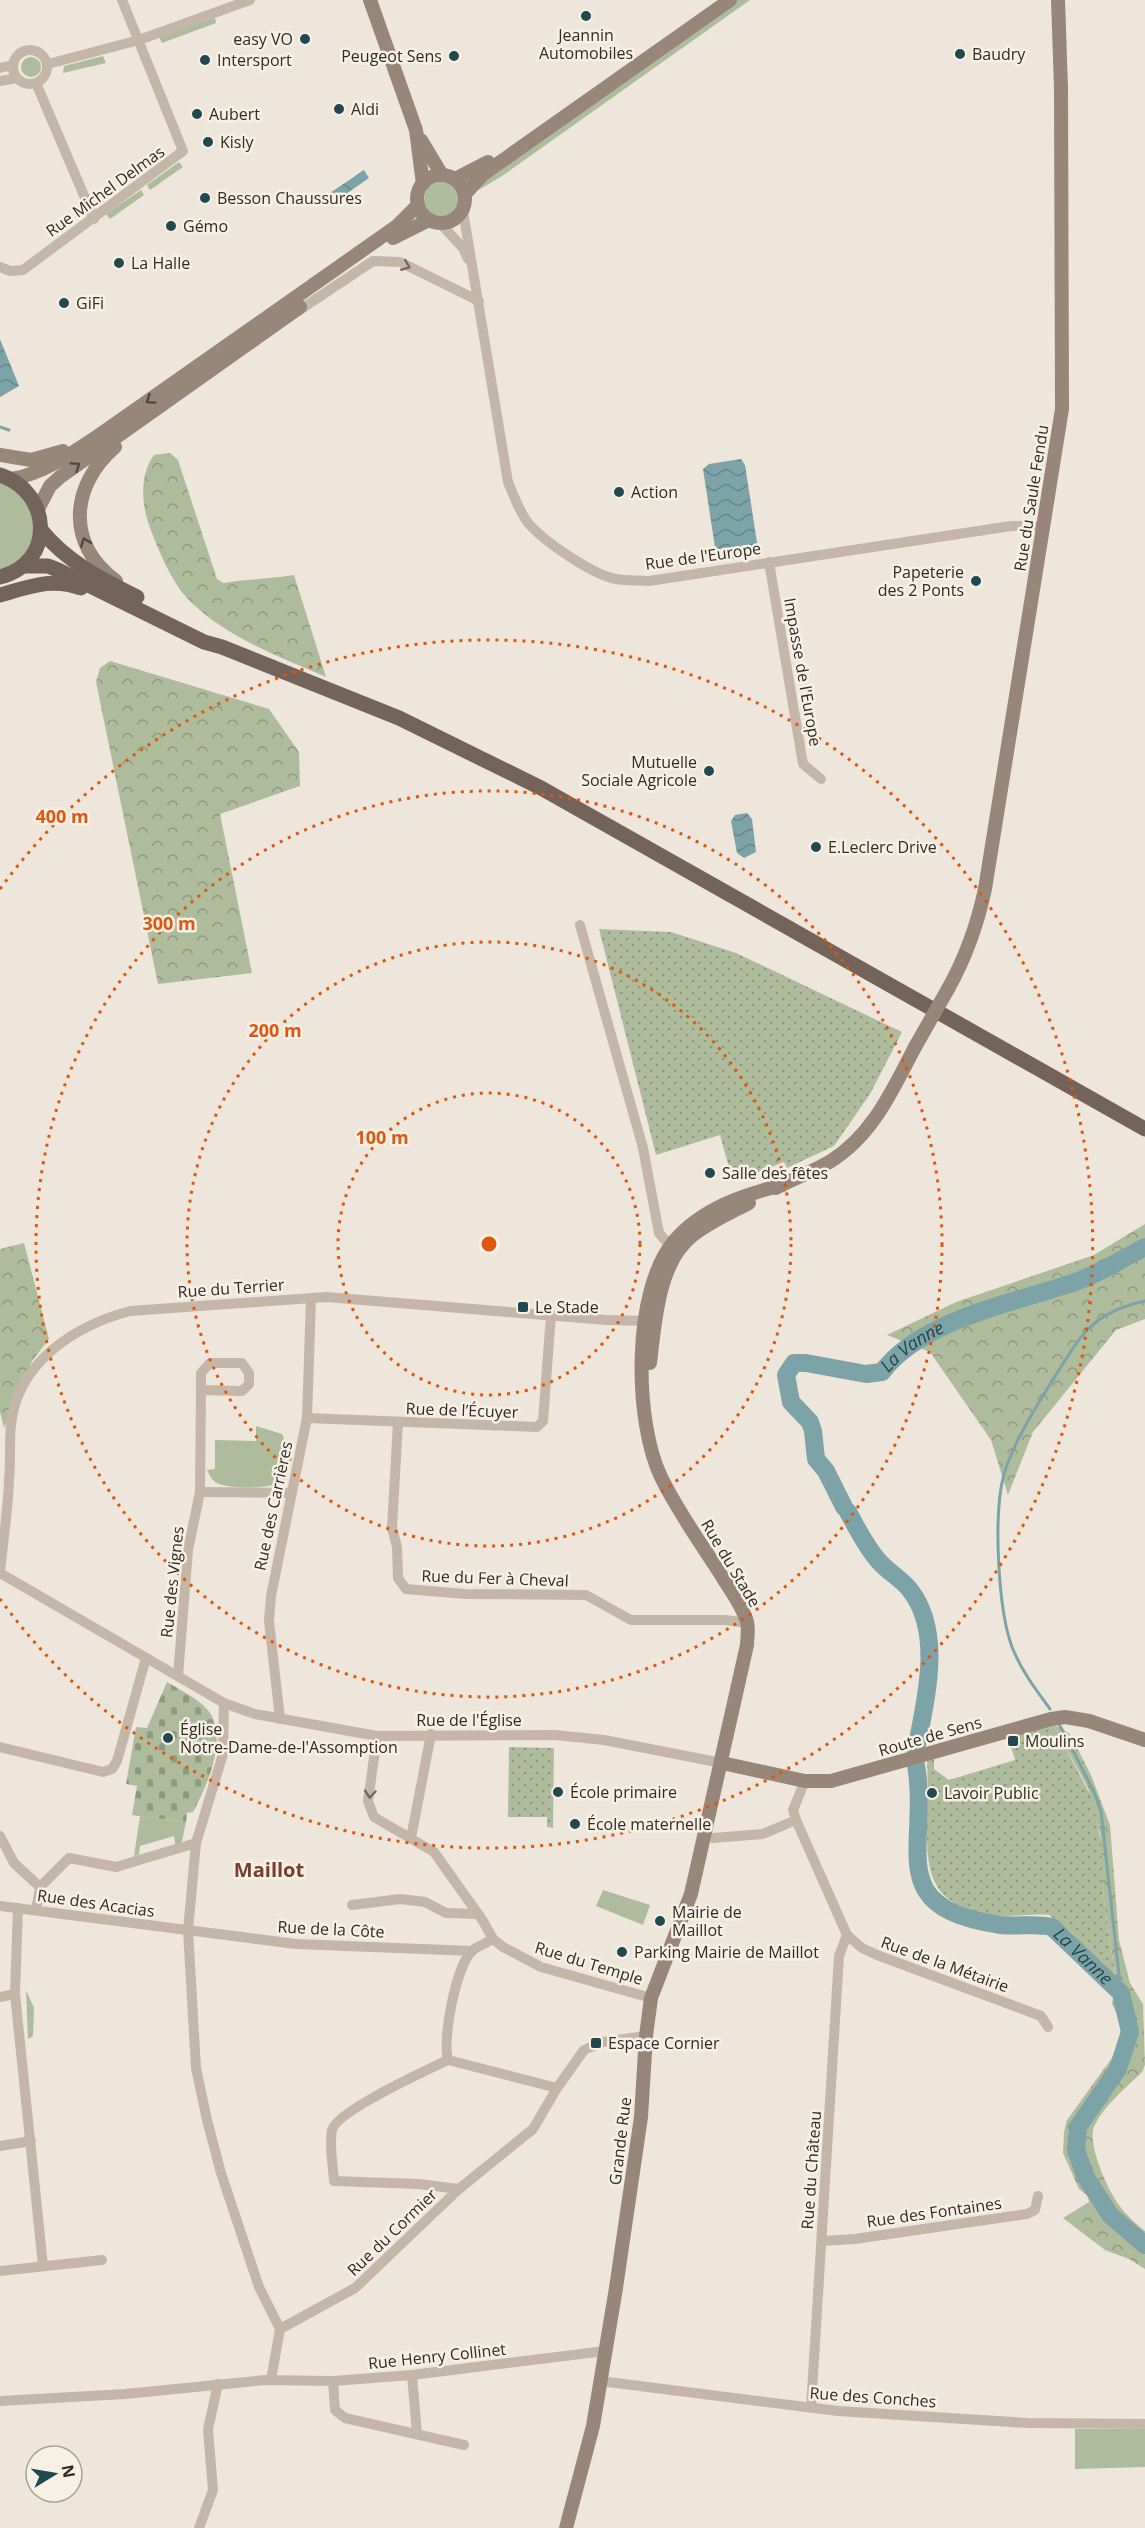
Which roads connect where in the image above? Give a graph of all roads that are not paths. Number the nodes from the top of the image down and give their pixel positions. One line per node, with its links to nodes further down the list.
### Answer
1 (122, 0): 7 (street)
2 (250, 0): 7 (street)
3 (370, 0): 14 (street)
4 (714, 0): 15 (street)
5 (730, 0): 17 (street)
6 (1058, 0): 31 (street, Rue du Saule Fendu)
7 (139, 40): 8 (street); 20 (street, Rue Michel Delmas)
8 (48, 64): 9 (street); 13 (street)
9 (13, 65): 10 (street); 11 (street)
10 (0, 68)
11 (17, 78): 12 (street); 13 (street)
12 (0, 81)
13 (36, 83): 20 (street)
14 (416, 130): 15 (street); 16 (street)
15 (448, 177): 16 (street); 17 (street)
16 (423, 184): 18 (street)
17 (465, 194): 19 (street)
18 (418, 205): 21 (street); 27 (street, one-way to 27)
19 (463, 211): 21 (street); 23 (street, Rue de l'Europe)
20 (93, 219): 22 (street, Rue Michel Delmas)
21 (435, 222): 23 (street, Rue de l'Europe); 25 (street)
22 (0, 267)
23 (475, 274): 24 (street, Rue de l'Europe)
24 (479, 301): 25 (street, one-way to 24); 33 (street, Rue de l'Europe)
25 (265, 333): 26 (street)
26 (160, 407): 30 (street, one-way to 26); 37 (street, one-way to 26)
27 (98, 436): 28 (street); 29 (street)
28 (0, 455)
29 (6, 477): 30 (main road)
30 (38, 509): 32 (main road)
31 (1045, 526): 33 (street, Rue de l'Europe); 40 (street, Rue du Saule Fendu, bridge)
32 (41, 530): 34 (main road); 37 (main road)
33 (769, 562): 38 (street, Impasse de l'Europe)
34 (22, 566): 35 (main road); 37 (main road)
35 (0, 577)
36 (0, 595): 37 (main road)
37 (134, 601): 41 (main road)
38 (821, 780)
39 (580, 925): 42 (street)
40 (915, 1047): 42 (street, Rue du Stade)
41 (1145, 1129)
42 (675, 1246): 45 (street, Rue du Stade)
43 (311, 1298): 44 (street, Rue du Terrier); 47 (street, Rue des Carrières); 51 (street, Rue du Terrier)
44 (551, 1316): 45 (street, Rue du Terrier); 48 (street, Rue de l’Écuyer)
45 (651, 1321): 52 (street, Rue du Stade)
46 (201, 1390): 46 (street, Rue des Vignes); 49 (street, Rue des Vignes)
47 (307, 1418): 48 (street, Rue de l’Écuyer); 50 (street, Rue des Carrières)
48 (398, 1422): 52 (street, Rue du Fer à Cheval)
49 (200, 1492): 50 (street); 54 (street, Rue des Vignes)
50 (290, 1493): 56 (street, Rue des Carrières)
51 (0, 1572): 53 (street, Rue de l'Église)
52 (748, 1623): 61 (street, Rue du Stade)
53 (146, 1658): 54 (street, Rue de l'Église); 60 (street)
54 (178, 1676): 55 (street, Rue de l'Église)
55 (224, 1703): 56 (street, Rue de l'Église); 67 (street)
56 (280, 1719): 58 (street, Rue de l'Église)
57 (431, 1734): 58 (street, Rue de l'Église); 61 (street, Rue de l'Église); 66 (street)
58 (377, 1736): 66 (street, Rue du Temple, one-way to 66)
59 (1145, 1740): 62 (street, Route de Sens)
60 (0, 1748)
61 (722, 1763): 62 (street, Route de Sens); 65 (street, Grande Rue)
62 (805, 1781): 63 (street)
63 (796, 1820): 65 (street); 75 (street)
64 (0, 1836): 68 (street)
65 (705, 1836): 80 (street, Grande Rue)
66 (411, 1838): 73 (street, Rue du Temple)
67 (196, 1843): 68 (street); 74 (street)
68 (40, 1887): 72 (street)
69 (352, 1905): 73 (street)
70 (0, 1906): 71 (street, Rue des Acacias)
71 (18, 1908): 72 (street, Rue des Acacias); 78 (street)
72 (36, 1910): 74 (street, Rue des Acacias)
73 (478, 1914): 76 (street, Rue du Temple)
74 (188, 1930): 77 (street, Rue de la Côte); 93 (street)
75 (847, 1935): 81 (street, Rue de la Métairie); 89 (street, Rue du Château)
76 (493, 1939): 77 (street); 80 (street, Rue du Temple)
77 (472, 1951): 83 (street)
78 (15, 1994): 79 (street); 85 (street)
79 (0, 1997)
80 (651, 1998): 82 (street, Grande Rue)
81 (1047, 2027)
82 (646, 2036): 84 (street, Rue du Cormier); 94 (street, Grande Rue)
83 (447, 2060): 84 (street); 87 (street)
84 (557, 2088): 87 (street, Rue du Cormier)
85 (31, 2141): 86 (street); 91 (street)
86 (0, 2146)
87 (459, 2189): 93 (street, Rue du Cormier)
88 (1038, 2196): 89 (street, Rue des Fontaines)
89 (822, 2241): 101 (street, Rue du Château)
90 (102, 2260): 91 (street)
91 (43, 2266): 92 (street)
92 (0, 2271)
93 (279, 2329): 96 (street)
94 (605, 2351): 95 (street, Rue Henry Collinet); 98 (street, Grande Rue)
95 (412, 2375): 97 (street, Rue Henry Collinet); 103 (street)
96 (271, 2380): 97 (street, Rue Henry Collinet); 99 (street)
97 (333, 2381): 103 (street)
98 (600, 2381): 101 (street, Rue des Conches); 106 (street, Grande Rue)
99 (218, 2384): 100 (street); 105 (street)
100 (0, 2401)
101 (811, 2408): 102 (street, Rue des Conches)
102 (1145, 2424)
103 (417, 2434): 104 (street)
104 (464, 2445)
105 (199, 2528)
106 (566, 2528)

